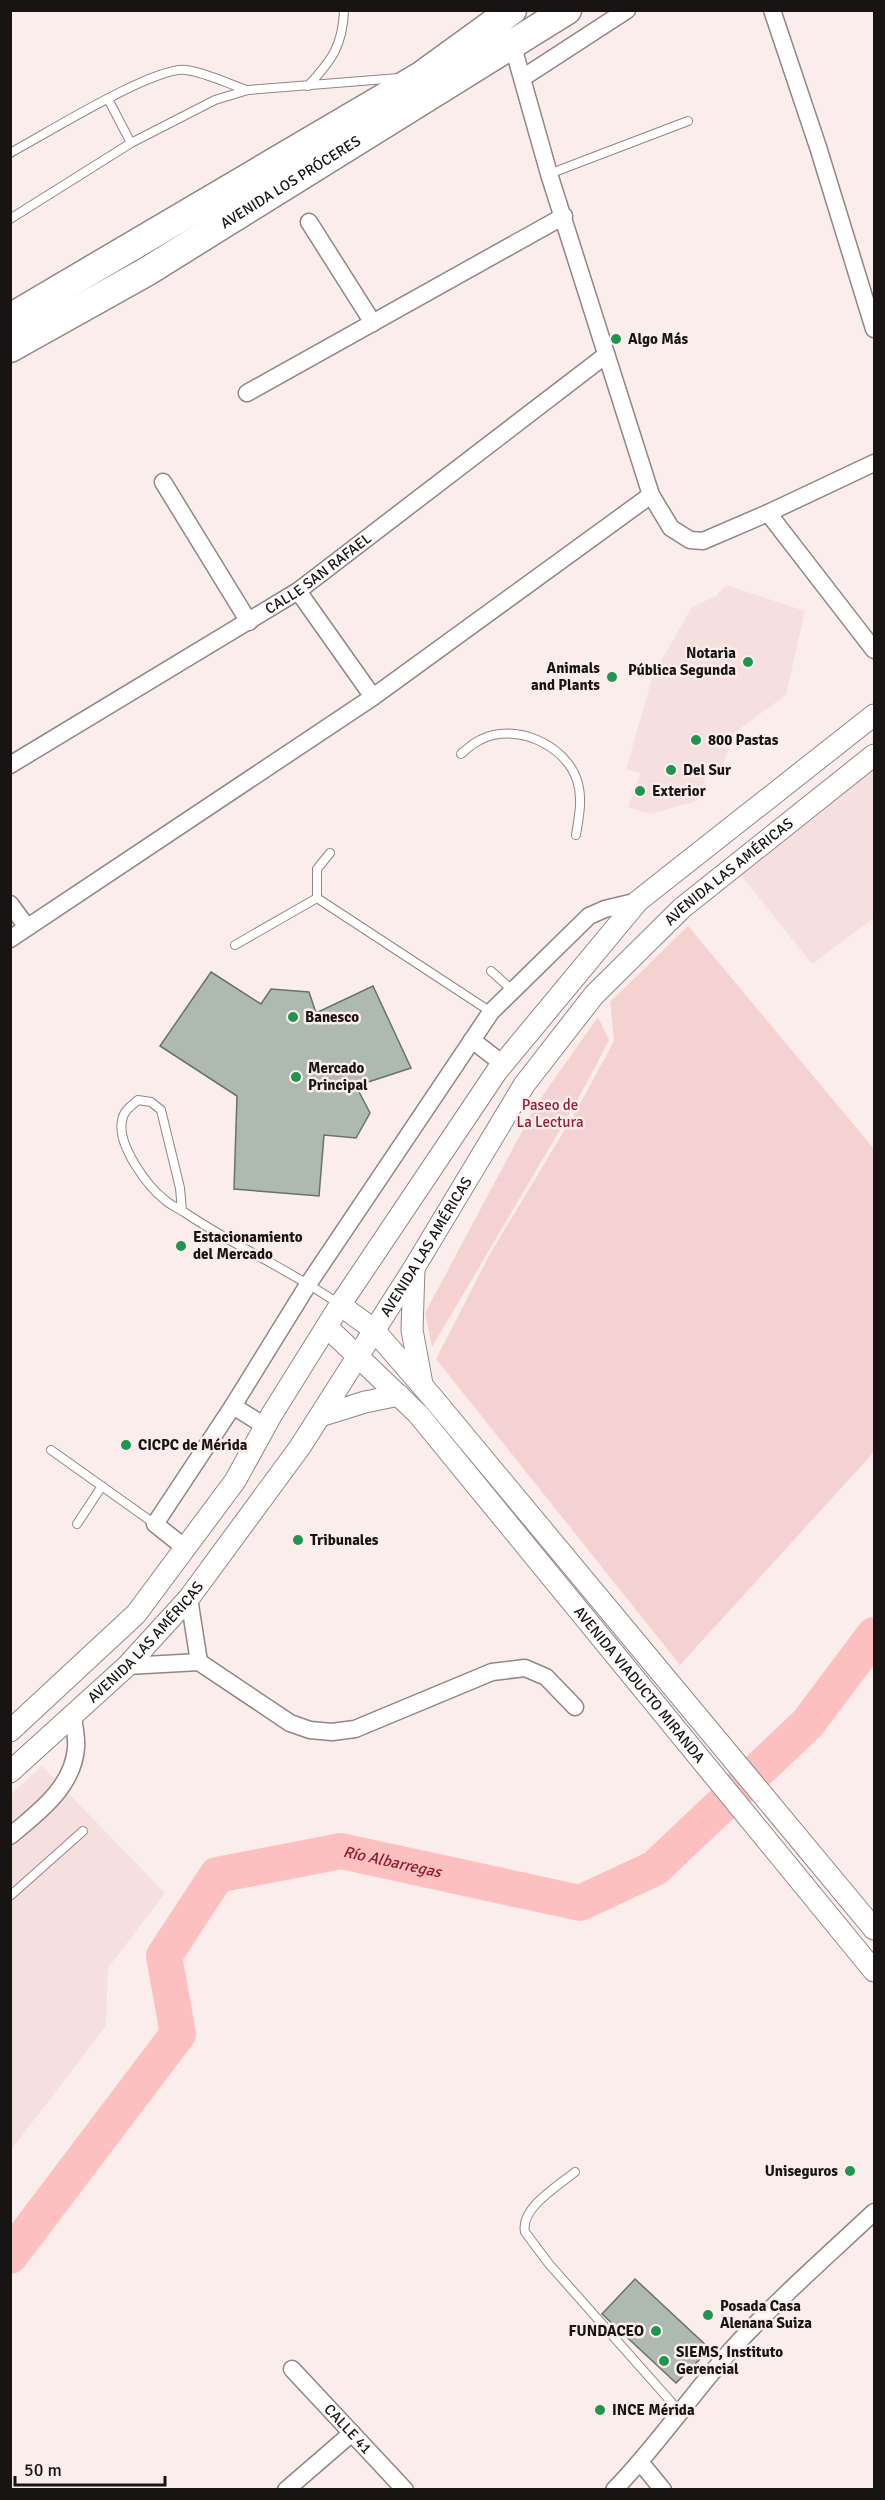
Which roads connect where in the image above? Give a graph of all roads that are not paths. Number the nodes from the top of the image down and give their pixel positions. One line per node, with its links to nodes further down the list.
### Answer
1 (344, 10): 9 (lane)
2 (567, 10): 6 (highway, AVENIDA LOS PRÓCERES)
3 (627, 10): 8 (street)
4 (772, 10): 21 (street)
5 (505, 13): 6 (street); 7 (highway, AVENIDA LOS PRÓCERES)
6 (514, 45): 8 (street); 22 (highway, AVENIDA LOS PRÓCERES)
7 (421, 76): 9 (lane); 19 (highway, AVENIDA LOS PRÓCERES)
8 (524, 77): 15 (street)
9 (308, 86): 10 (lane)
10 (248, 90): 11 (lane); 13 (lane)
11 (108, 99): 13 (lane); 14 (lane)
12 (688, 121): 15 (lane)
13 (131, 143): 17 (lane)
14 (10, 153)
15 (549, 174): 16 (street)
16 (564, 216): 20 (street); 23 (street)
17 (10, 219)
18 (309, 222): 20 (street)
19 (10, 318)
20 (373, 323): 24 (street)
21 (874, 328)
22 (10, 348)
23 (606, 355): 27 (street); 29 (street, CALLE SAN RAFAEL)
24 (247, 393)
25 (874, 463): 28 (street)
26 (163, 482): 30 (street)
27 (651, 495): 28 (street); 32 (street)
28 (768, 513): 31 (street)
29 (298, 591): 30 (street, CALLE SAN RAFAEL); 32 (street)
30 (249, 622): 36 (street, CALLE SAN RAFAEL)
31 (874, 650)
32 (373, 697): 42 (street)
33 (874, 715): 40 (street, AVENIDA LAS AMÉRICAS)
34 (461, 754): 37 (lane)
35 (874, 755): 51 (street, AVENIDA LAS AMÉRICAS)
36 (10, 765)
37 (576, 835)
38 (330, 854): 39 (lane)
39 (317, 898): 44 (lane); 47 (lane)
40 (638, 902): 46 (street); 49 (street, AVENIDA LAS AMÉRICAS)
41 (10, 904): 42 (street)
42 (27, 927): 43 (street)
43 (10, 939)
44 (235, 945)
45 (491, 971): 46 (lane)
46 (512, 990): 47 (street)
47 (491, 1012): 48 (street)
48 (472, 1040): 49 (street); 52 (street)
49 (503, 1064): 53 (street, AVENIDA LAS AMÉRICAS)
50 (182, 1211): 50 (lane); 52 (lane)
51 (414, 1268): 55 (street, AVENIDA LAS AMÉRICAS); 57 (street)
52 (309, 1283): 53 (lane); 59 (street)
53 (340, 1305): 54 (street, AVENIDA LAS AMÉRICAS); 55 (street, AVENIDA VIADUCTO MIRANDA)
54 (328, 1328): 56 (street, AVENIDA VIADUCTO MIRANDA); 61 (street, AVENIDA LAS AMÉRICAS)
55 (373, 1329): 56 (street, AVENIDA LAS AMÉRICAS); 57 (street, AVENIDA VIADUCTO MIRANDA)
56 (359, 1356): 58 (street, AVENIDA VIADUCTO MIRANDA); 60 (street, AVENIDA LAS AMÉRICAS)
57 (427, 1391): 77 (street, AVENIDA VIADUCTO MIRANDA)
58 (399, 1395): 60 (street); 78 (street, AVENIDA VIADUCTO MIRANDA)
59 (233, 1406): 61 (street); 65 (street)
60 (320, 1416): 67 (street, AVENIDA LAS AMÉRICAS)
61 (265, 1426): 66 (street, AVENIDA LAS AMÉRICAS)
62 (51, 1450): 63 (lane)
63 (102, 1486): 64 (lane); 65 (lane)
64 (77, 1524)
65 (155, 1524): 66 (street)
66 (184, 1547): 72 (street, AVENIDA LAS AMÉRICAS)
67 (189, 1598): 68 (street); 69 (street, AVENIDA LAS AMÉRICAS)
68 (199, 1662): 69 (street); 70 (street)
69 (127, 1666): 71 (street, AVENIDA LAS AMÉRICAS)
70 (575, 1707)
71 (73, 1716): 73 (street, AVENIDA LAS AMÉRICAS); 75 (street)
72 (10, 1731)
73 (10, 1772)
74 (82, 1831): 76 (lane)
75 (10, 1836)
76 (10, 1896)
77 (874, 1929)
78 (868, 1963)
79 (575, 2172): 82 (lane)
80 (874, 2212): 82 (street)
81 (292, 2368): 83 (street, CALLE 41)
82 (681, 2413): 84 (street)
83 (352, 2433): 85 (street); 86 (street, CALLE 41)
84 (640, 2463): 87 (street); 88 (street)
85 (286, 2490)
86 (405, 2490)
87 (614, 2490)
88 (663, 2490)

